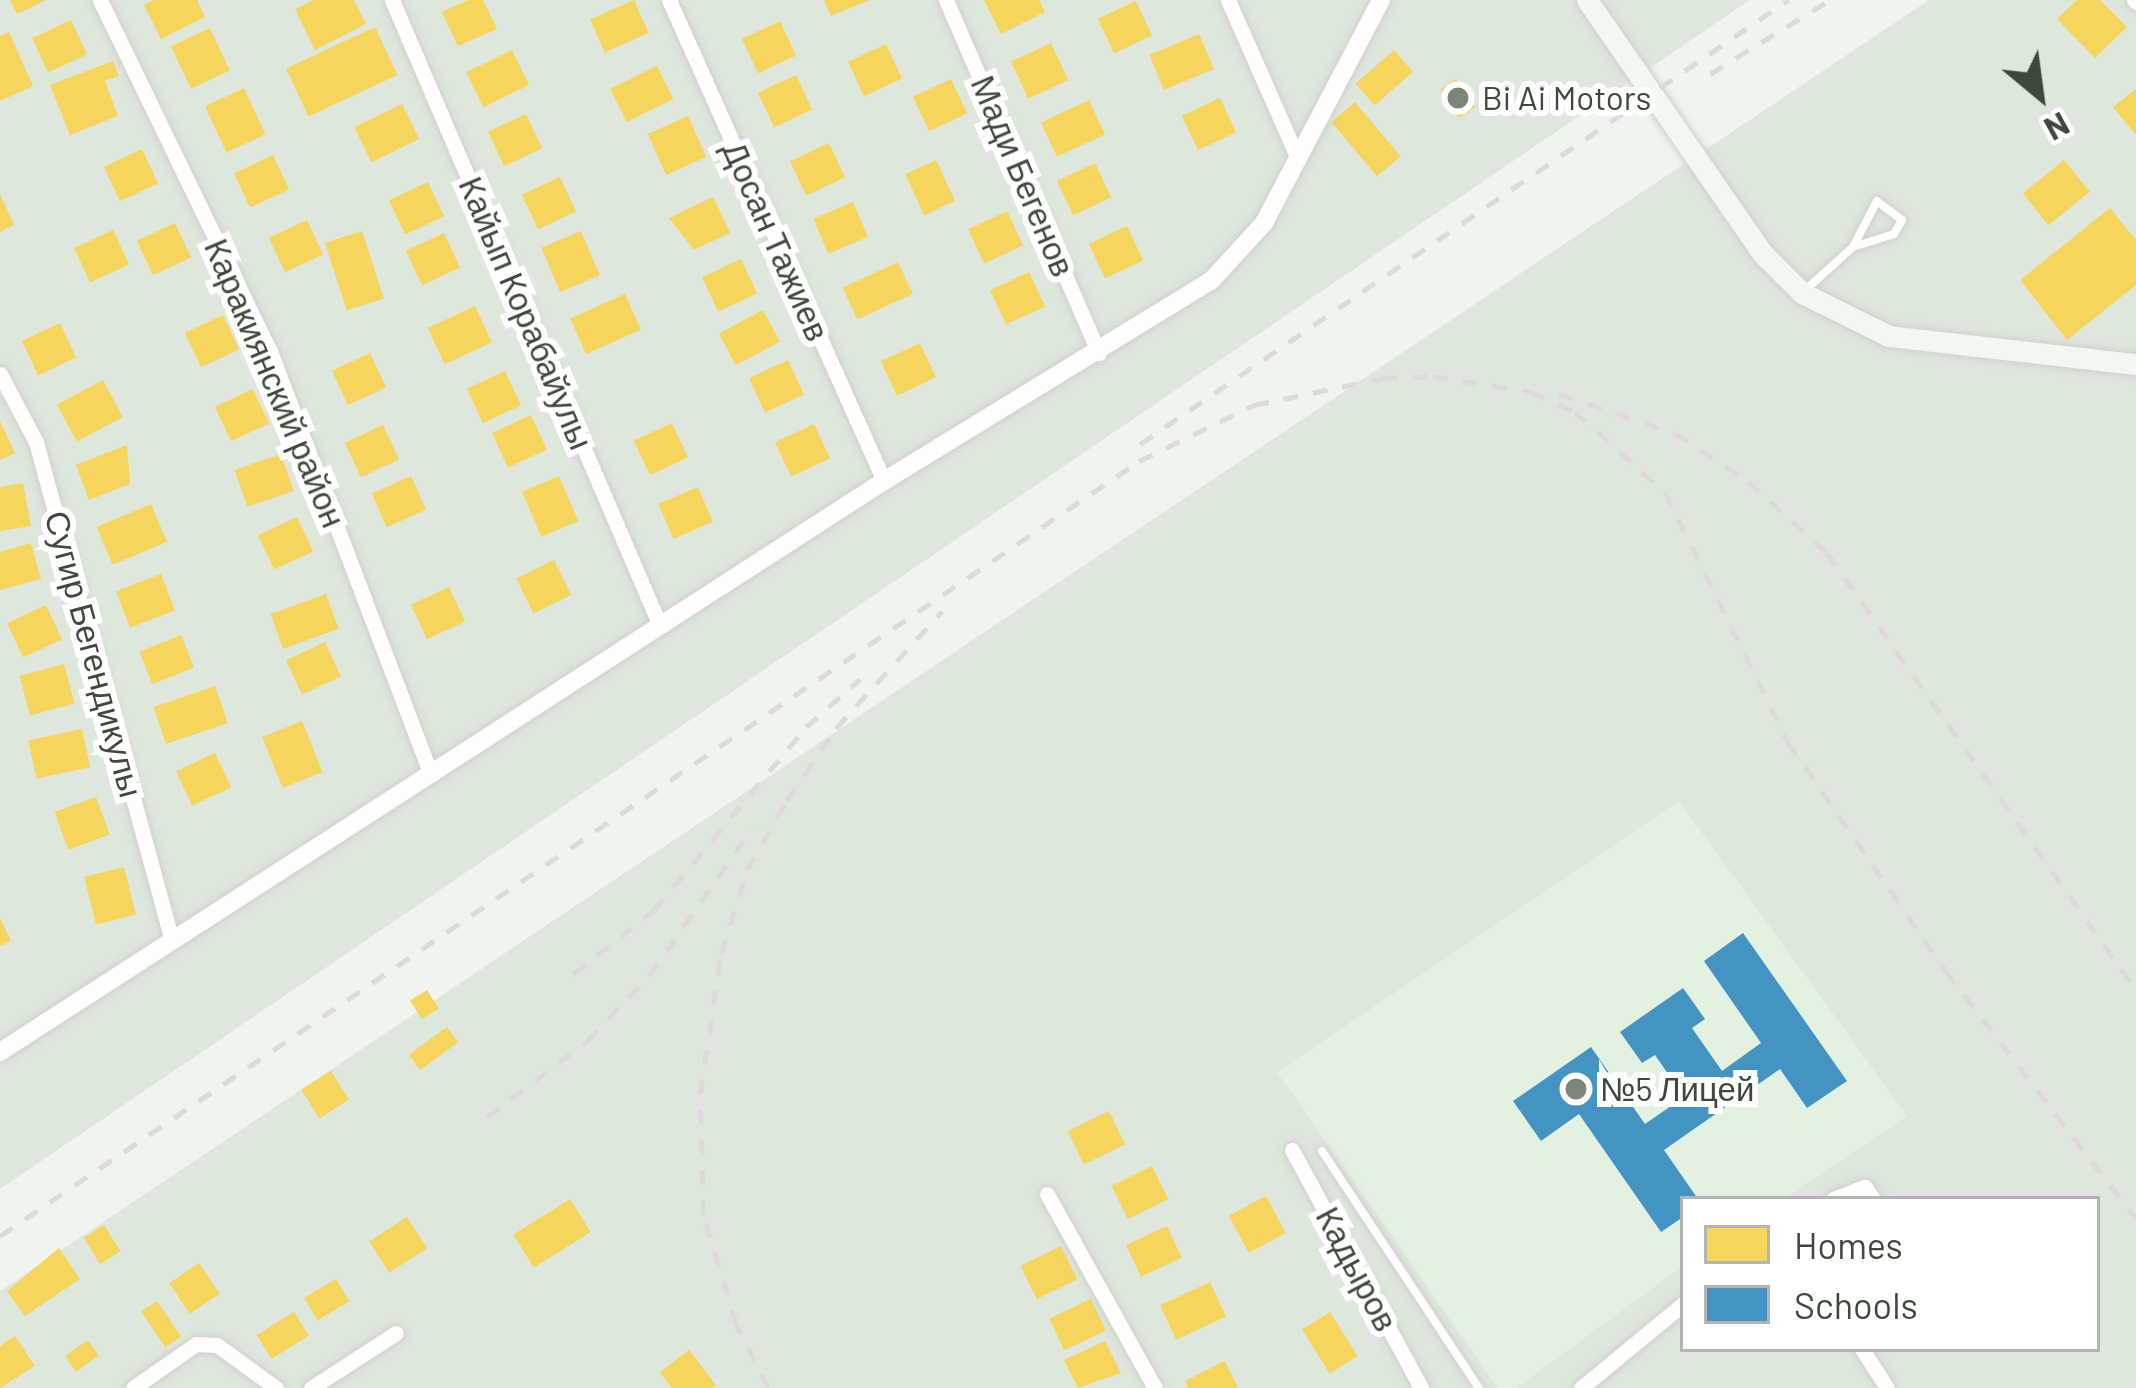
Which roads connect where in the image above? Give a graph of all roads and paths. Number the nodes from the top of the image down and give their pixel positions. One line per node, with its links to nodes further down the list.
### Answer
1 (100, 0): 16 (street, Каракиянский район)
2 (392, 0): 15 (street, Кайып Корабайулы)
3 (669, 0): 14 (street, Досан Тажиев)
4 (946, 0): 11 (street, Мади Бегенов)
5 (1228, 0): 8 (street)
6 (1382, 0): 8 (street)
7 (1587, 0): 10 (main road)
8 (1298, 159): 11 (street)
9 (1853, 248): 9 (lane); 10 (lane)
10 (1802, 293): 12 (main road)
11 (1099, 353): 14 (street)
12 (2136, 364)
13 (0, 374): 17 (street, Сугир Бегендикулы)
14 (884, 482): 15 (street)
15 (660, 626): 16 (street)
16 (431, 774): 17 (street)
17 (172, 941): 18 (street)
18 (0, 1052)
19 (1292, 1150): 31 (street, Кадыров)
20 (1322, 1150): 32 (lane)
21 (1047, 1194): 30 (street)
22 (1840, 1196): 23 (street)
23 (1871, 1196)
24 (1680, 1306): 33 (street)
25 (396, 1334): 29 (street)
26 (1865, 1352): 34 (street)
27 (134, 1388): 28 (street)
28 (276, 1388)
29 (311, 1388)
30 (1155, 1388)
31 (1421, 1388)
32 (1479, 1388)
33 (1581, 1388)
34 (1887, 1388)

